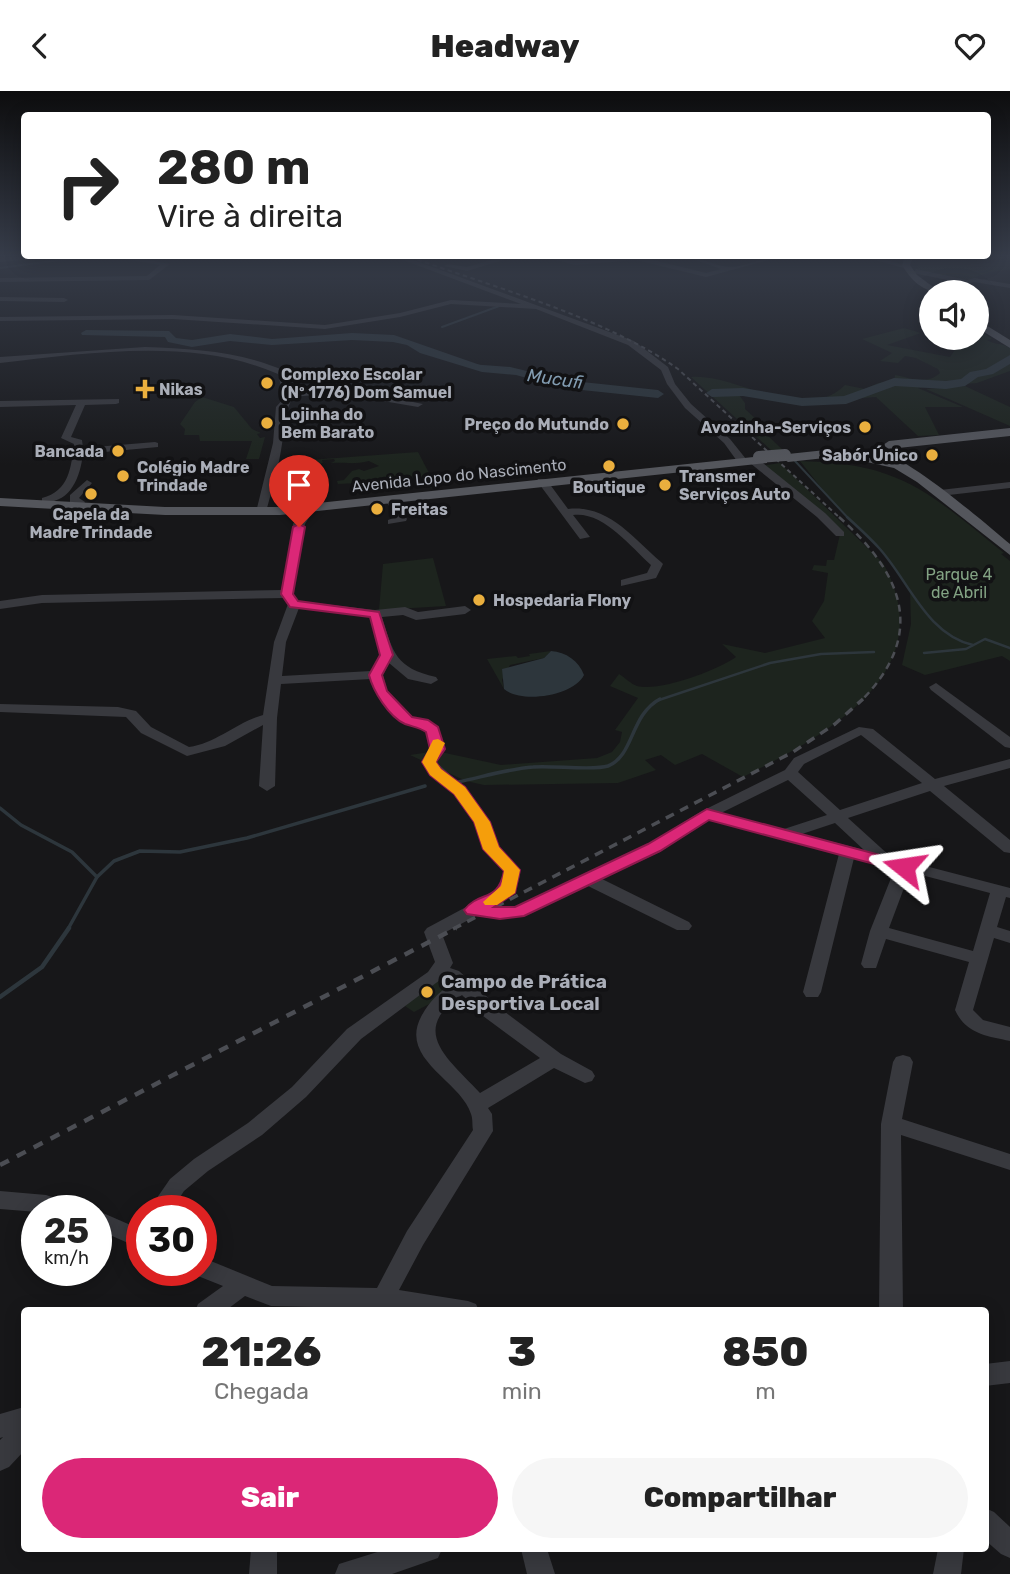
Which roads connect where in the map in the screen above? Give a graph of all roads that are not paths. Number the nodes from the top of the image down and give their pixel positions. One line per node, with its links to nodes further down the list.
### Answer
1 (591, 326): 20 (street)
2 (989, 330): 3 (main road)
3 (1010, 345)
4 (0, 361): 5 (street)
5 (289, 394): 10 (street); 29 (street)
6 (116, 401): 7 (street)
7 (82, 403): 9 (street); 15 (street)
8 (0, 404): 9 (street)
9 (27, 404): 11 (street)
10 (418, 404)
11 (0, 411)
12 (1010, 432): 13 (main road)
13 (995, 433): 16 (main road); 19 (main road)
14 (155, 445): 15 (street)
15 (78, 451): 23 (street)
16 (881, 451): 17 (main road, Avenida Lopo do Nascimento); 18 (main road, Avenida Lopo do Nascimento); 19 (main road); 19 (main road)
17 (823, 454): 18 (main road, Avenida Lopo do Nascimento); 24 (main road)
18 (786, 456): 20 (main road, Avenida Lopo do Nascimento, bridge)
19 (910, 459): 24 (main road)
20 (754, 460): 21 (main road, Avenida Lopo do Nascimento); 33 (street)
21 (544, 482): 27 (main road, Avenida Lopo do Nascimento); 29 (main road, Avenida Lopo do Nascimento); 31 (street)
22 (1010, 485): 24 (street)
23 (69, 487): 26 (street); 28 (street)
24 (935, 489): 35 (main road)
25 (0, 500): 26 (main road, Avenida Lopo do Nascimento); 30 (main road, Avenida Lopo do Nascimento)
26 (46, 500): 28 (main road, Avenida Lopo do Nascimento)
27 (391, 501): 30 (main road, Avenida Lopo do Nascimento); 32 (street)
28 (79, 502): 29 (main road, Avenida Lopo do Nascimento)
29 (262, 508)
30 (310, 509): 37 (street)
31 (567, 512): 34 (street); 36 (street)
32 (391, 522)
33 (840, 534)
34 (584, 537)
35 (1010, 551)
36 (625, 583)
37 (291, 599): 38 (street); 40 (street); 43 (street)
38 (0, 605)
39 (464, 610): 40 (street)
40 (375, 614): 41 (street)
41 (387, 655): 42 (street); 44 (street)
42 (376, 675): 43 (street); 61 (street)
43 (277, 680): 47 (street)
44 (431, 680)
45 (936, 687): 48 (street)
46 (0, 708): 47 (street)
47 (270, 718): 52 (street)
48 (1010, 744)
49 (1010, 763): 51 (street)
50 (790, 773): 51 (street); 53 (street); 54 (street)
51 (935, 784): 54 (street); 56 (street)
52 (267, 786)
53 (707, 814): 55 (street); 59 (street)
54 (839, 816): 55 (street); 58 (street)
55 (785, 834): 57 (street)
56 (1010, 848)
57 (848, 851): 58 (street); 70 (street)
58 (896, 865): 60 (street); 63 (street)
59 (590, 880): 61 (street); 62 (street)
60 (1005, 892): 64 (street)
61 (473, 910): 68 (street)
62 (683, 926)
63 (879, 930): 66 (street); 67 (street)
64 (989, 931): 65 (street); 66 (street)
65 (1010, 937)
66 (980, 959): 71 (street)
67 (870, 964)
68 (434, 976): 69 (street); 78 (street)
69 (463, 985): 72 (street); 75 (street)
70 (812, 992)
71 (1010, 1034)
72 (554, 1059): 74 (street); 75 (street)
73 (903, 1062): 76 (street)
74 (585, 1076)
75 (478, 1104): 83 (street)
76 (891, 1124): 77 (street); 87 (street)
77 (1010, 1162)
78 (170, 1195)
79 (0, 1200): 80 (street)
80 (21, 1202)
81 (217, 1275): 82 (street)
82 (241, 1286): 84 (street); 85 (street)
83 (383, 1298): 84 (street); 86 (street)
84 (271, 1303)
85 (212, 1307)
86 (442, 1307)
87 (891, 1307)
88 (1010, 1372): 89 (street)
89 (989, 1374)
90 (21, 1420): 91 (street)
91 (0, 1426)
92 (21, 1437): 93 (street)
93 (0, 1458)
94 (989, 1525): 95 (street)
95 (1010, 1545)
96 (264, 1552): 100 (street)
97 (419, 1552): 101 (street)
98 (535, 1552): 102 (street)
99 (951, 1552): 103 (street)
100 (263, 1574)
101 (349, 1574)
102 (541, 1574)
103 (947, 1574)

